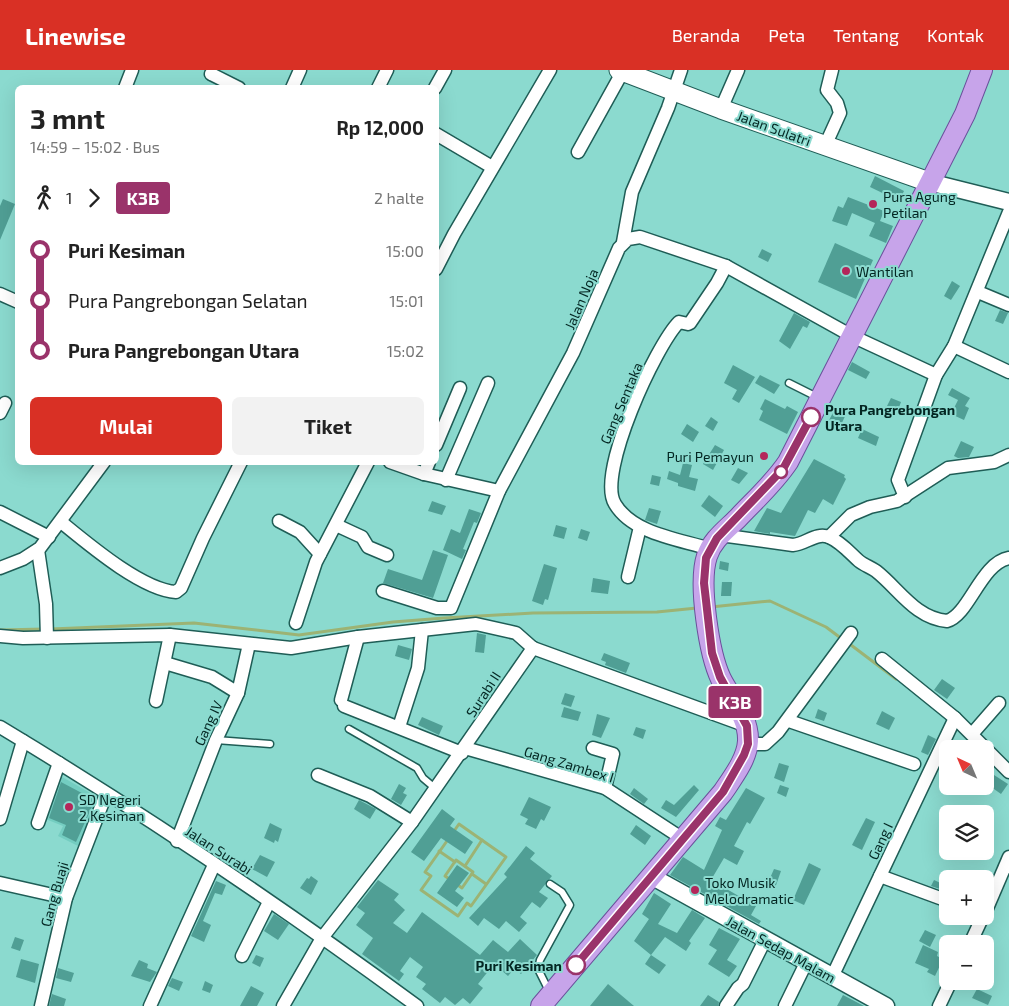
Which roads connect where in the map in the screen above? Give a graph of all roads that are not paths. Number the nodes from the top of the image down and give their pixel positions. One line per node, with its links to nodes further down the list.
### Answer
1 (132, 70): 12 (street)
2 (388, 70): 15 (street)
3 (445, 70): 16 (street)
4 (550, 70): 22 (street)
5 (682, 70): 17 (street, Jalan Noja)
6 (738, 70): 18 (street)
7 (832, 70): 20 (street)
8 (982, 70): 23 (main road)
9 (621, 71): 17 (main road, Jalan Sulatri); 21 (street)
10 (295, 72): 14 (street)
11 (211, 74): 13 (street)
12 (126, 85)
13 (233, 85)
14 (293, 85)
15 (380, 85)
16 (437, 85)
17 (675, 92): 18 (main road, Jalan Sulatri); 26 (street, Jalan Noja)
18 (721, 109): 20 (main road, Jalan Sulatri)
19 (439, 136): 22 (street)
20 (825, 146): 23 (main road, Jalan Sulatri)
21 (578, 152)
22 (492, 167): 29 (street)
23 (929, 182): 24 (street); 35 (main road)
24 (1009, 202)
25 (1009, 212): 31 (street)
26 (626, 223): 27 (street); 28 (street, Jalan Noja)
27 (640, 237): 28 (street); 30 (street)
28 (623, 242): 51 (street, Jalan Noja)
29 (439, 264)
30 (726, 266): 35 (street); 57 (street, Gang Sentaka)
31 (978, 292): 34 (street); 36 (street)
32 (0, 294): 33 (street)
33 (15, 301)
34 (1009, 305)
35 (852, 336): 38 (street); 42 (main road)
36 (954, 346): 37 (street); 38 (street)
37 (1009, 372)
38 (936, 375): 52 (street)
39 (488, 383): 50 (street)
40 (789, 383): 42 (lane)
41 (460, 388): 43 (street)
42 (821, 398): 60 (main road)
43 (439, 438)
44 (1009, 455): 52 (street)
45 (102, 465): 55 (street)
46 (240, 465): 55 (street)
47 (366, 465): 56 (street)
48 (408, 465): 49 (street)
49 (426, 468): 50 (street)
50 (446, 480): 51 (street)
51 (499, 491): 67 (street, Jalan Noja)
52 (905, 496): 59 (street)
53 (0, 512): 58 (street)
54 (279, 521): 62 (street)
55 (61, 522): 58 (street)
56 (336, 525): 62 (street); 63 (street)
57 (640, 527): 60 (street, Gang Sentaka); 66 (street)
58 (50, 537): 61 (street)
59 (829, 537): 60 (street, Gang Sentaka); 64 (street)
60 (715, 542): 88 (main road)
61 (38, 550): 65 (street); 72 (street)
62 (320, 554): 68 (street)
63 (387, 555)
64 (1009, 558)
65 (0, 568)
66 (628, 577)
67 (383, 592)
68 (296, 623)
69 (422, 630): 73 (street); 76 (street); 85 (street)
70 (170, 635): 72 (street); 75 (street); 78 (street)
71 (0, 636): 72 (street)
72 (46, 636)
73 (358, 637): 75 (street); 85 (street, Gang Zambex I)
74 (848, 637): 82 (street)
75 (249, 644): 79 (street)
76 (533, 648): 88 (street); 93 (street, Surabi II)
77 (882, 659): 83 (street)
78 (165, 663): 79 (street, Gang IV); 80 (street)
79 (238, 692): 89 (street, Gang IV)
80 (156, 701)
81 (999, 703): 87 (street)
82 (789, 720): 88 (street); 95 (street)
83 (954, 721): 87 (street); 109 (street, Gang I)
84 (0, 727): 90 (street, Jalan Surabi)
85 (399, 727): 93 (street, Gang Zambex I)
86 (349, 729): 99 (lane)
87 (972, 734): 96 (street)
88 (747, 735): 104 (main road)
89 (216, 740): 91 (lane); 105 (street, Gang IV)
90 (23, 741): 94 (street, Jalan Surabi); 101 (street)
91 (270, 744)
92 (593, 748): 98 (street)
93 (464, 751): 98 (street, Gang Zambex I); 99 (street, Surabi II)
94 (59, 763): 100 (street, Jalan Surabi); 103 (street)
95 (914, 764)
96 (1009, 772)
97 (318, 775): 102 (street)
98 (605, 788): 104 (street, Gang Zambex I)
99 (436, 789): 102 (street, Surabi II)
100 (106, 794): 105 (street, Jalan Surabi); 113 (street, Gang Buaji)
101 (0, 819)
102 (412, 822): 116 (street, Surabi II)
103 (38, 823)
104 (683, 839): 108 (main road)
105 (177, 841): 107 (street, Jalan Surabi)
106 (1009, 857): 112 (street)
107 (214, 865): 115 (street, Jalan Surabi); 124 (street)
108 (651, 876): 117 (street, Jalan Sedap Malam); 122 (main road)
109 (880, 876): 114 (street); 120 (street, Gang I)
110 (0, 883): 113 (street)
111 (550, 884): 122 (lane)
112 (994, 892)
113 (66, 898): 123 (street, Gang Buaji)
114 (939, 898)
115 (269, 902): 116 (street, Jalan Surabi); 118 (street)
116 (322, 938): 125 (street); 126 (street, Jalan Surabi)
117 (764, 940): 119 (street, Jalan Sedap Malam); 127 (street)
118 (242, 956)
119 (806, 963): 120 (street, Jalan Sedap Malam); 128 (street)
120 (832, 977): 129 (street, Jalan Sedap Malam)
121 (947, 990): 130 (street)
122 (546, 1000)
123 (41, 1006)
124 (150, 1006)
125 (283, 1006)
126 (417, 1006)
127 (726, 1006)
128 (785, 1006)
129 (886, 1006)
130 (940, 1006)

